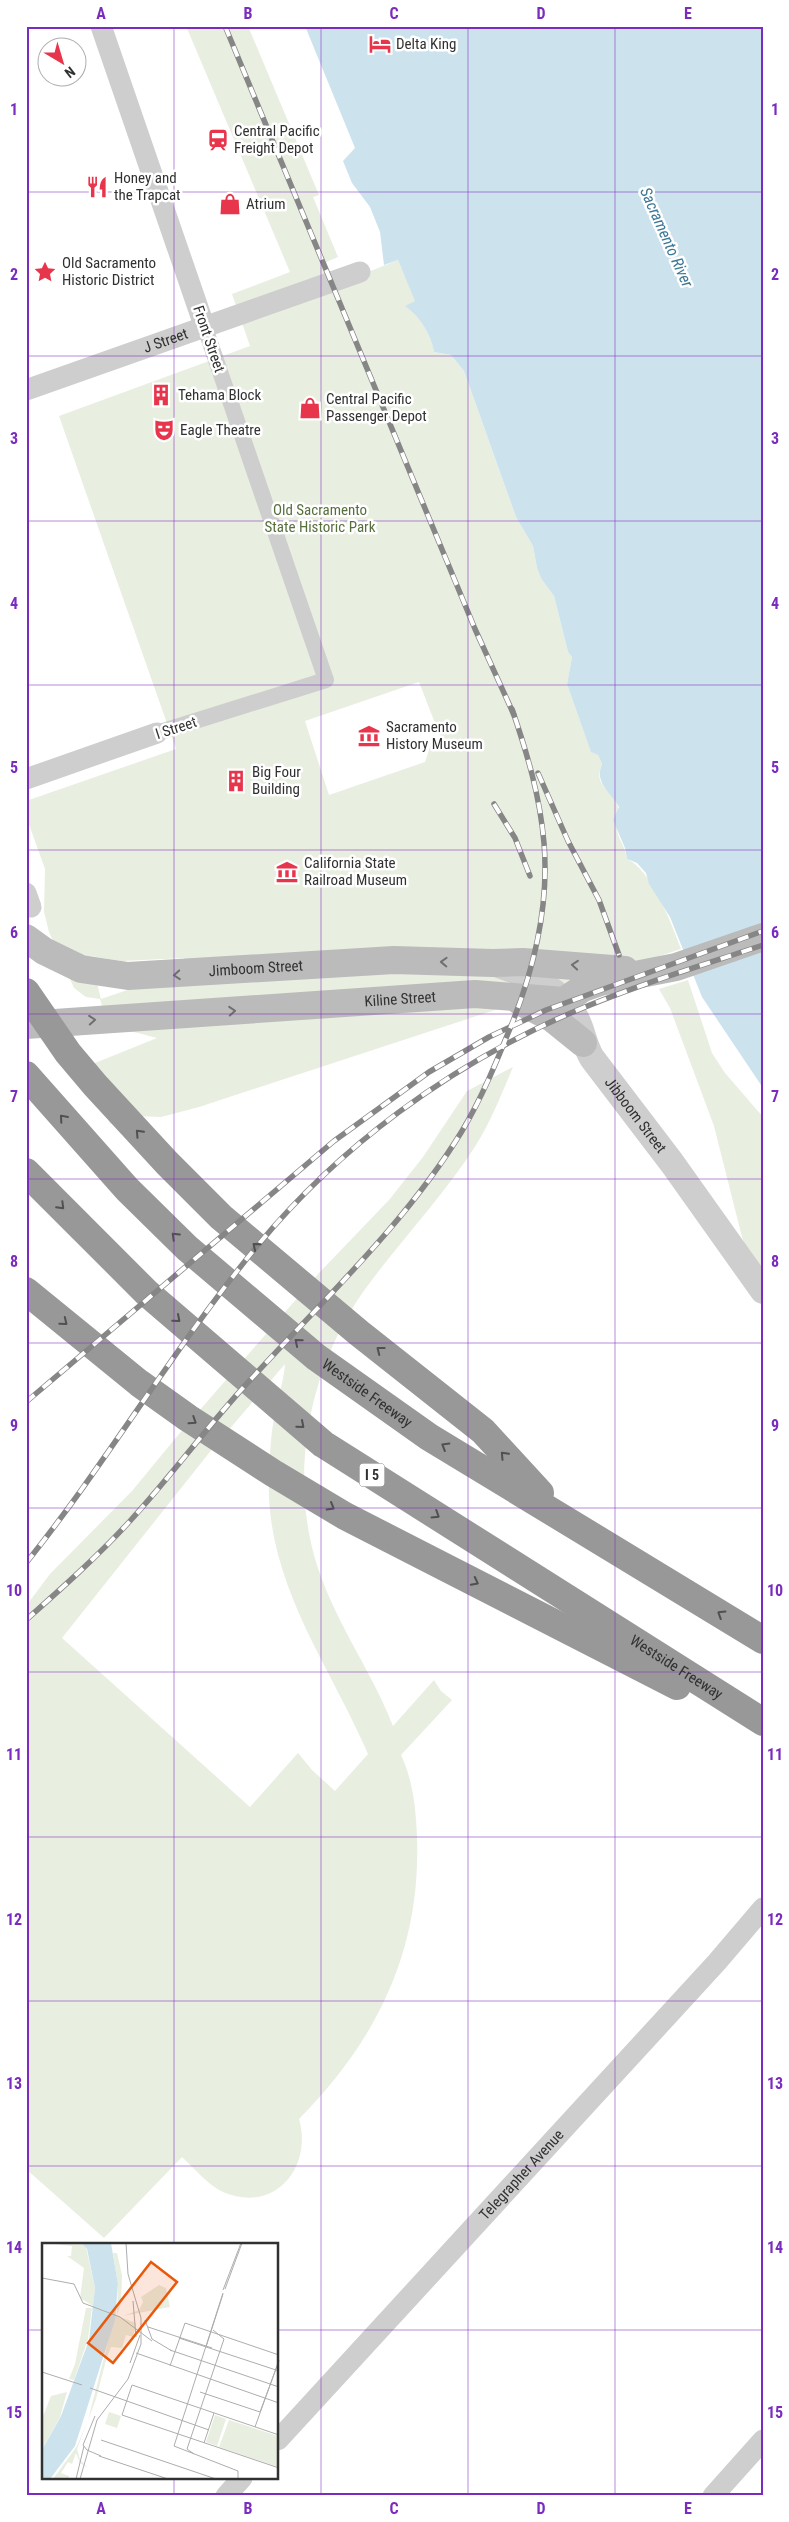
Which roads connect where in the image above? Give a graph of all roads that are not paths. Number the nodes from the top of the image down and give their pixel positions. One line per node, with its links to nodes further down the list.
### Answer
1 (101, 26): 3 (street, Front Street)
2 (360, 272): 3 (street, J Street)
3 (205, 328): 4 (street, J Street); 5 (street, Front Street)
4 (26, 390)
5 (326, 680): 6 (street, I Street)
6 (158, 733): 7 (street, I Street)
7 (26, 779)
8 (763, 937): 11 (main road)
9 (26, 938): 10 (main road, Jimboom Street, one-way to 9)
10 (493, 963): 11 (main road, Jimboom Street, one-way to 10); 14 (street, Jibboom Street)
11 (659, 971): 14 (main road)
12 (26, 992): 21 (highway, one-way to 12)
13 (503, 995): 14 (main road, Kiline Street); 15 (main road, Kiline Street, one-way to 13); 16 (main road)
14 (564, 1001): 16 (street, Jibboom Street)
15 (26, 1024)
16 (583, 1043): 20 (street, Jibboom Street)
17 (26, 1075): 21 (highway, Westside Freeway, one-way to 17)
18 (26, 1172): 23 (highway, Westside Freeway / I 5, one-way to 23)
19 (26, 1291): 24 (highway, one-way to 24)
20 (763, 1291)
21 (562, 1516): 22 (highway, Westside Freeway, one-way to 21)
22 (763, 1640)
23 (763, 1722)
24 (763, 1731)
25 (763, 1908): 26 (street, Telegrapher Avenue)
26 (279, 2439)
27 (763, 2440): 30 (street)
28 (240, 2480): 29 (street)
29 (226, 2496)
30 (713, 2496)

